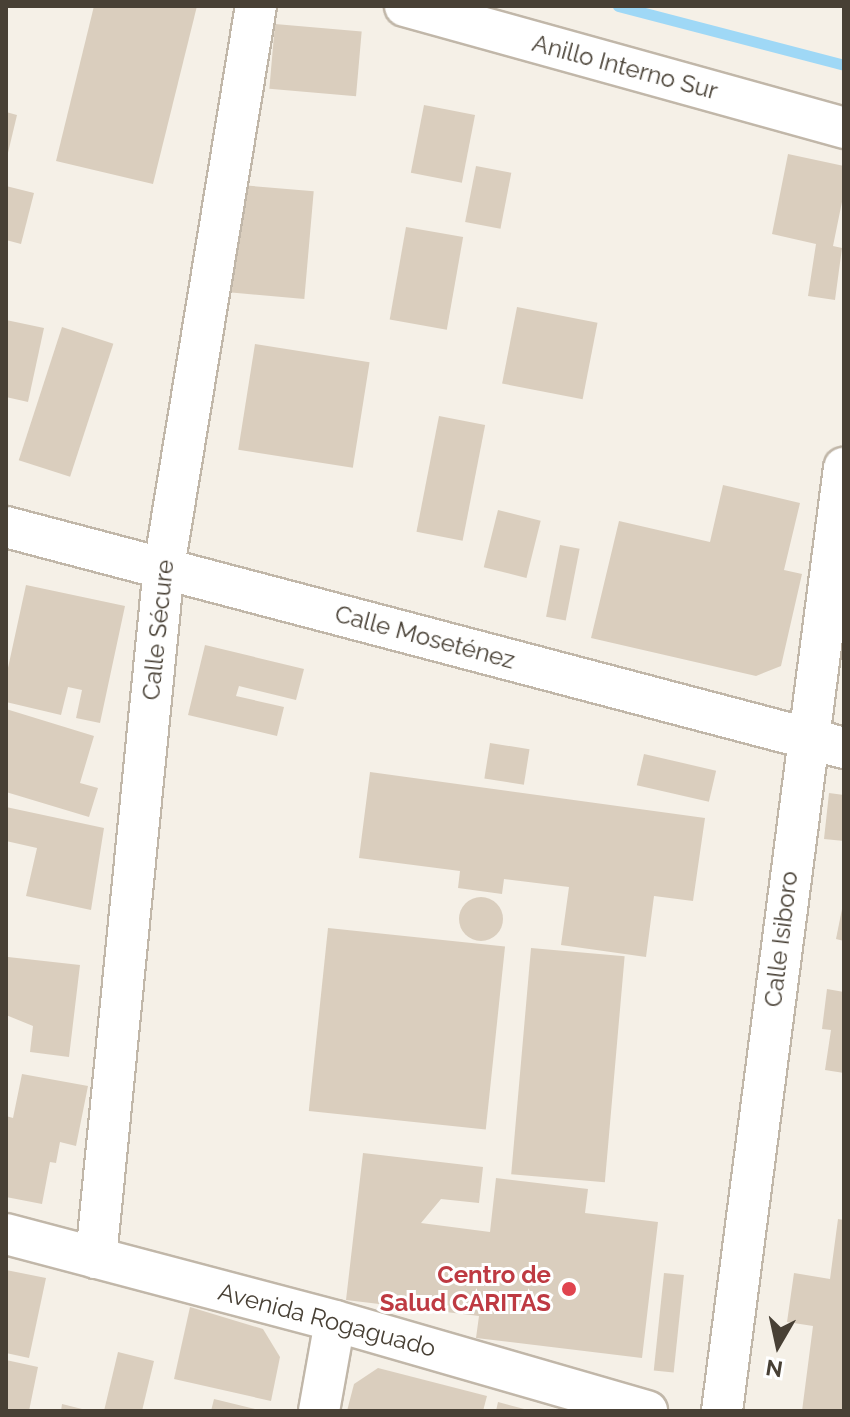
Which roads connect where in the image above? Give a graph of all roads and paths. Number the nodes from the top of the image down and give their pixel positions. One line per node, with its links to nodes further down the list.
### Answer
1 (256, 6): 6 (street, Calle Sécure)
2 (405, 6): 3 (street, Anillo Interno Sur)
3 (844, 128)
4 (844, 468): 7 (street, Calle Isiboro)
5 (6, 527): 6 (street, Calle Moseténez)
6 (164, 567): 7 (street, Calle Moseténez); 9 (street, Calle Sécure)
7 (825, 743): 13 (street, Calle Isiboro)
8 (6, 1234): 9 (street, Avenida Rogaguado)
9 (96, 1258): 10 (street, Avenida Rogaguado)
10 (335, 1321): 11 (street); 12 (street, Avenida Rogaguado)
11 (319, 1411)
12 (647, 1411)
13 (722, 1411)

